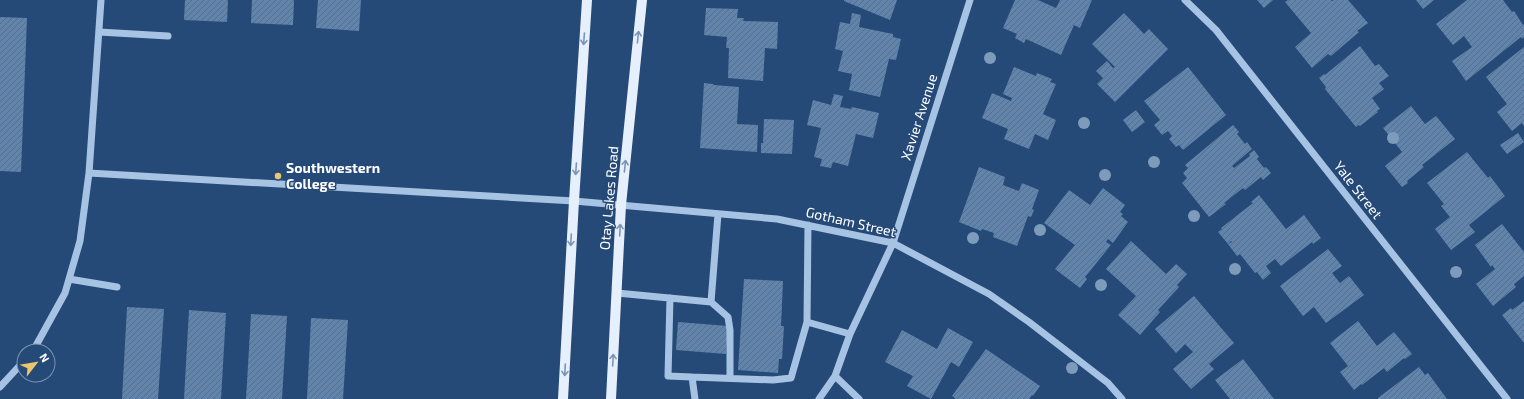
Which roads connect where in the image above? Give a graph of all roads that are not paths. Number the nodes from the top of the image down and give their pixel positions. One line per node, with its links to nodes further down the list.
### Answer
1 (101, 0): 6 (street)
2 (587, 0): 9 (main road, one-way to 9)
3 (642, 0): 10 (main road, Otay Lakes Road, one-way to 3)
4 (970, 0): 13 (street, Xavier Avenue)
5 (1185, 0): 33 (street, Yale Street)
6 (99, 32): 7 (street); 8 (street)
7 (168, 36)
8 (89, 173): 9 (street, Gotham Street); 14 (street)
9 (574, 201): 10 (street, Gotham Street); 27 (main road, one-way to 27)
10 (621, 205): 11 (street, Gotham Street); 16 (main road, Otay Lakes Road, one-way to 10)
11 (718, 214): 12 (street, Gotham Street); 18 (street)
12 (808, 225): 13 (street, Gotham Street); 19 (street)
13 (893, 243): 20 (street, Xavier Avenue); 32 (street, Gotham Street)
14 (69, 279): 15 (street); 21 (street)
15 (117, 288)
16 (616, 293): 17 (street); 28 (main road, Otay Lakes Road, one-way to 16)
17 (670, 298): 18 (street); 24 (street)
18 (711, 302): 25 (street)
19 (807, 322): 20 (street); 25 (street)
20 (850, 334): 23 (street, Xavier Avenue)
21 (37, 343)
22 (16, 370): 26 (street)
23 (835, 376): 30 (street, Xavier Avenue); 31 (street)
24 (692, 377): 25 (street); 29 (street)
25 (730, 378)
26 (0, 387)
27 (563, 399)
28 (611, 399)
29 (695, 399)
30 (819, 399)
31 (859, 399)
32 (1122, 399)
33 (1507, 399)

